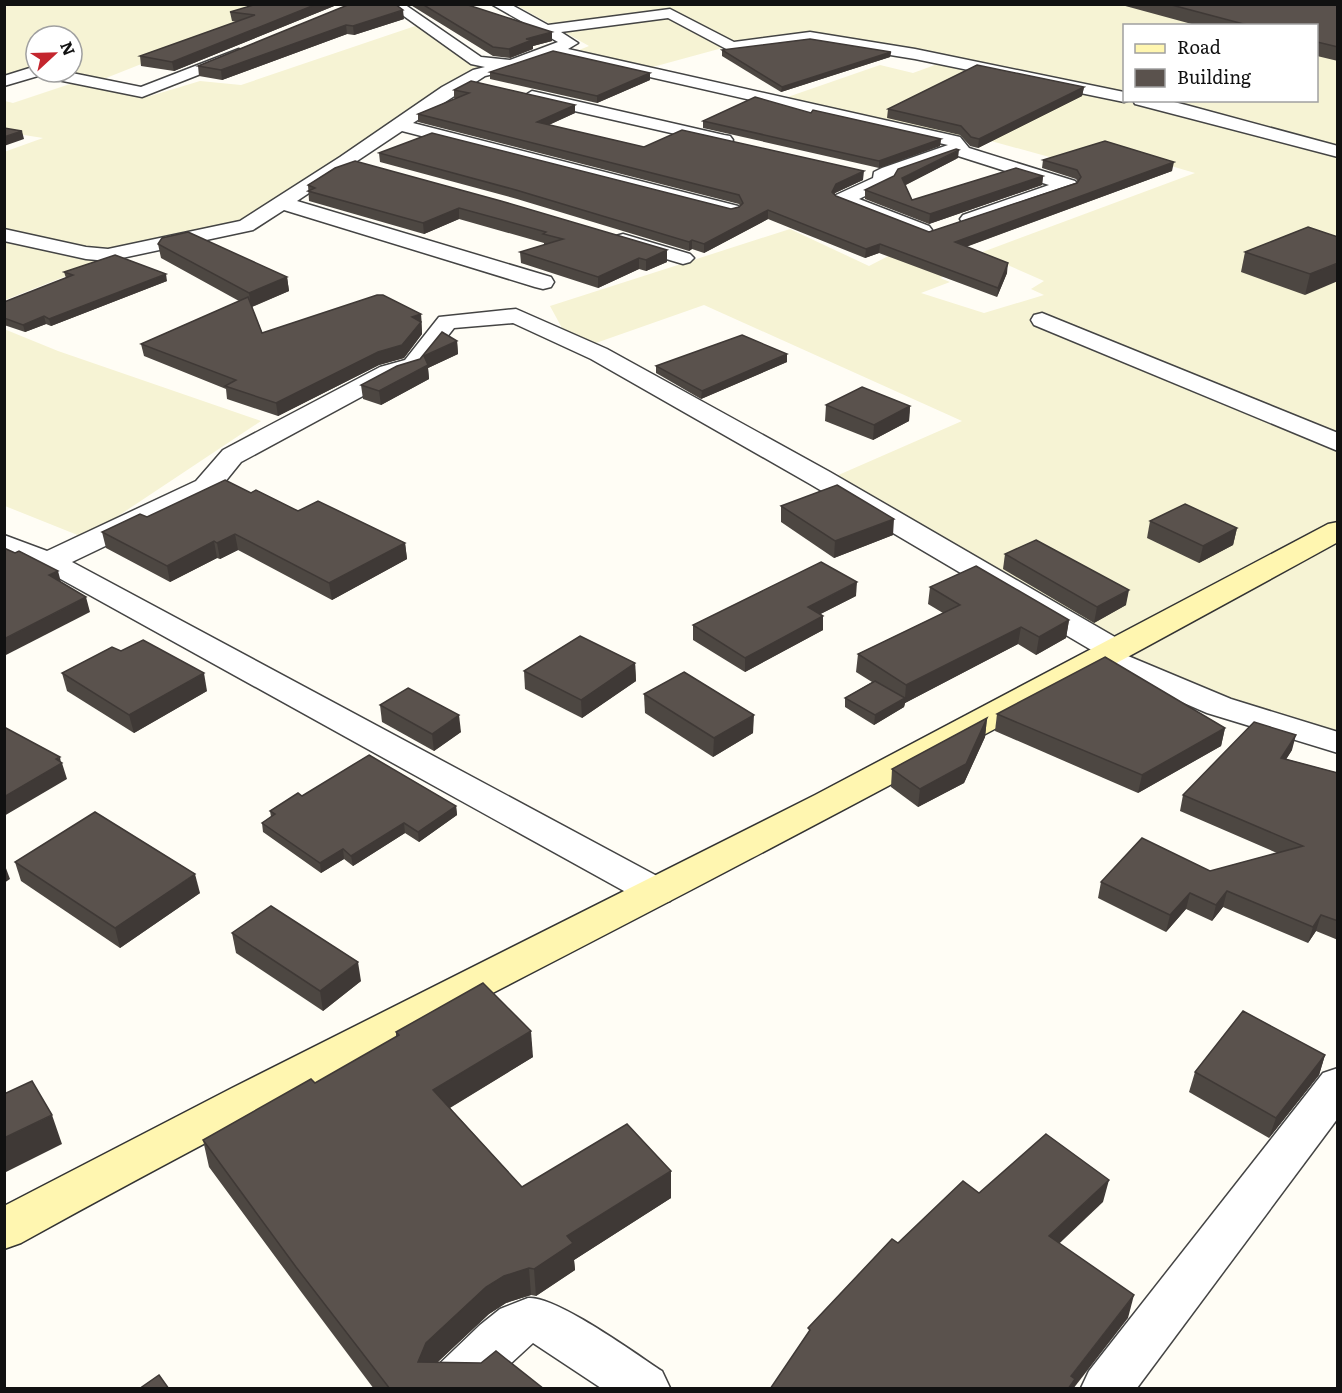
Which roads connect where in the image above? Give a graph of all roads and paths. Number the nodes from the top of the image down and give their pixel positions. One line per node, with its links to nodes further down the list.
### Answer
1 (394, 4): 6 (street)
2 (498, 4): 3 (street)
3 (544, 30): 5 (street); 13 (street)
4 (249, 50): 8 (street)
5 (551, 50): 6 (street); 17 (street)
6 (512, 65): 10 (street)
7 (24, 73): 9 (street)
8 (84, 80)
9 (4, 81)
10 (466, 81): 11 (street); 15 (street)
11 (489, 86)
12 (512, 92): 16 (street)
13 (1123, 97)
14 (1150, 102): 18 (street)
15 (400, 125): 19 (street); 24 (street)
16 (743, 144)
17 (954, 149): 22 (street); 22 (street)
18 (1338, 152)
19 (347, 161): 20 (street); 23 (street)
20 (370, 167)
21 (858, 171): 22 (street)
22 (881, 176)
23 (282, 203): 26 (street); 28 (street)
24 (731, 210)
25 (607, 235): 27 (street)
26 (4, 236)
27 (683, 258)
28 (543, 282)
29 (1042, 320): 30 (street)
30 (1338, 443)
31 (1338, 530): 34 (street)
32 (4, 544): 33 (street)
33 (48, 562): 34 (street); 36 (street)
34 (1110, 654): 35 (street); 36 (street)
35 (1338, 743)
36 (656, 892): 38 (street)
37 (1338, 1085): 41 (street)
38 (4, 1229)
39 (450, 1389): 40 (street)
40 (644, 1389)
41 (1107, 1389)

